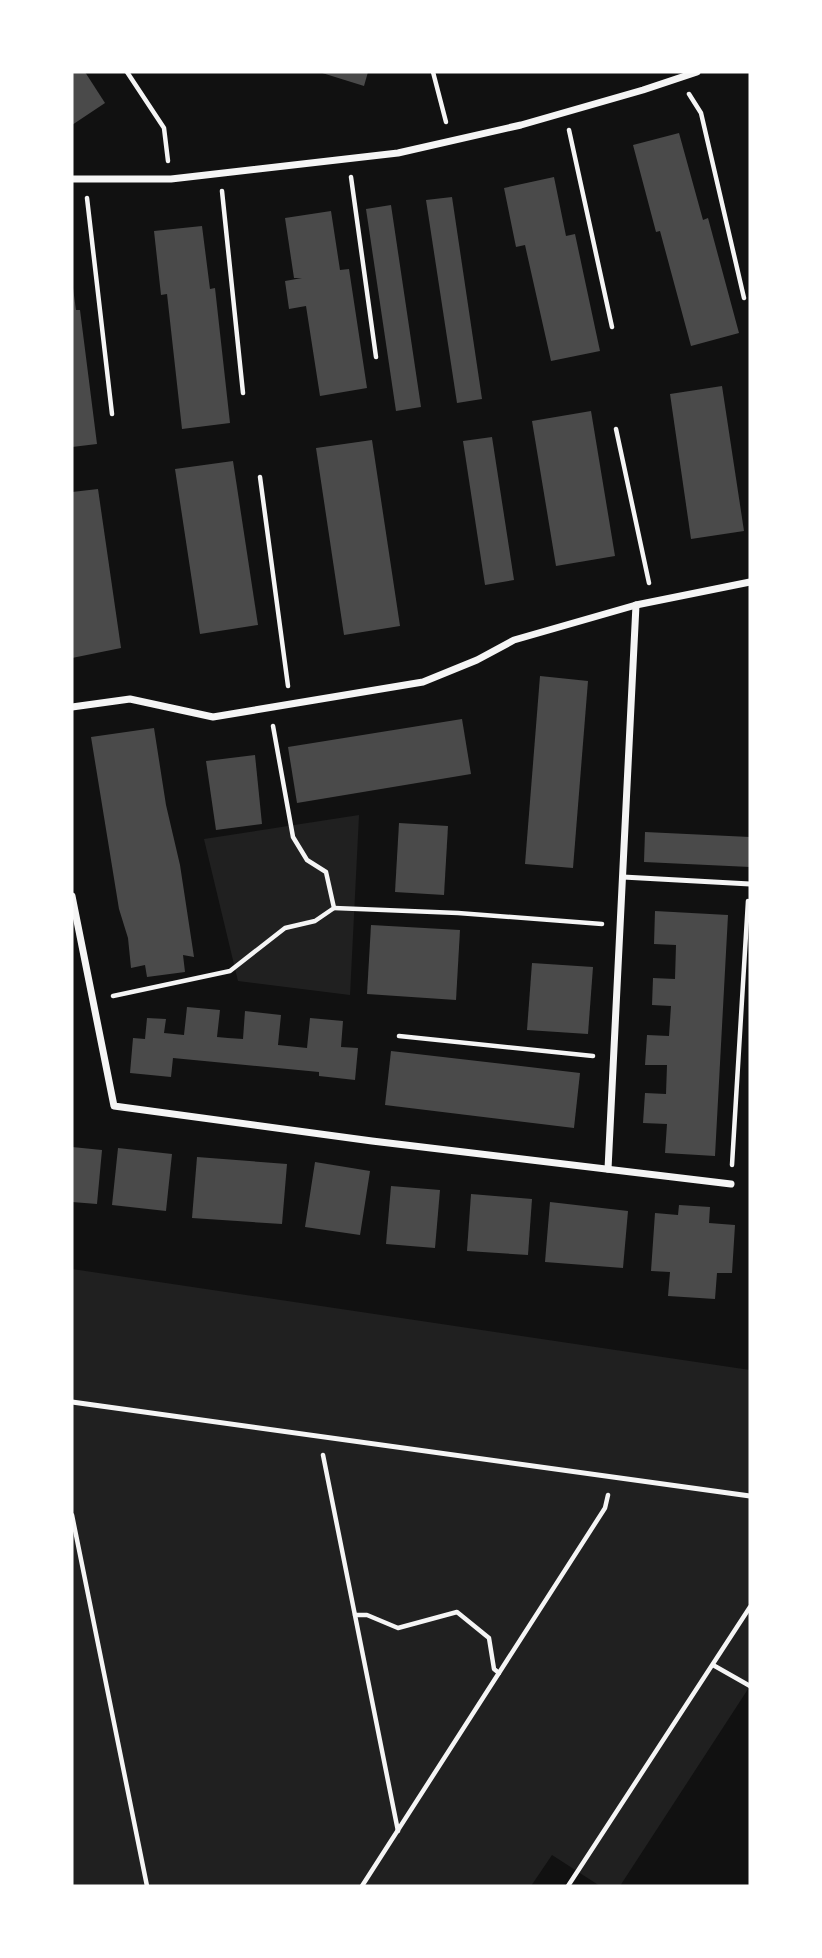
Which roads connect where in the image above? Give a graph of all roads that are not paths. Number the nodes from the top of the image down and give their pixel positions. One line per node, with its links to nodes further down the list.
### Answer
1 (698, 72): 2 (street)
2 (72, 179)
3 (750, 582): 4 (street)
4 (636, 605): 5 (street); 6 (street)
5 (72, 707)
6 (623, 877): 7 (lane); 9 (street)
7 (750, 884)
8 (72, 896): 9 (street)
9 (608, 1169): 10 (street)
10 (731, 1184)
11 (72, 1402): 12 (lane)
12 (750, 1496)

